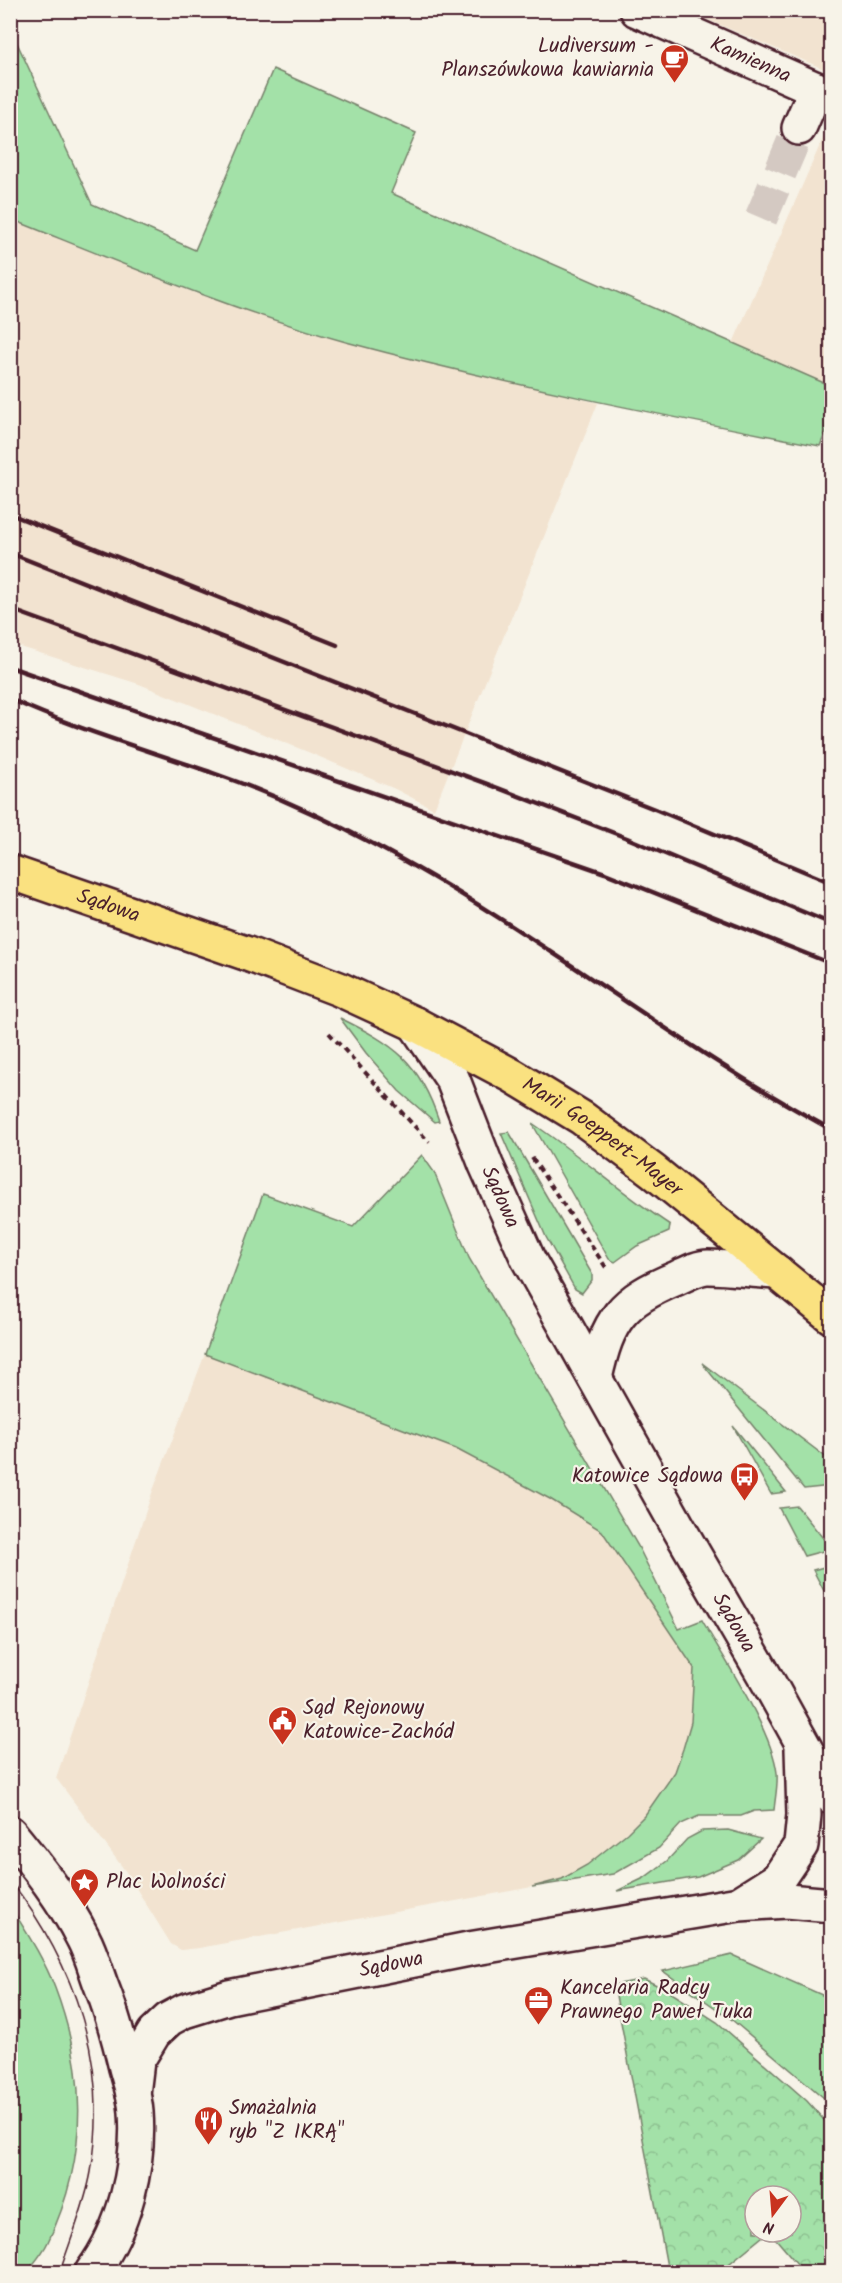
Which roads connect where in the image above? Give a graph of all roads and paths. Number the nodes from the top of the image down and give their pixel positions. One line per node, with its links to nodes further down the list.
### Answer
1 (637, 10): 2 (street, Kamienna)
2 (824, 92): 3 (street)
3 (800, 128)
4 (10, 872): 5 (main road, Sądowa)
5 (415, 1024): 9 (main road, Marii Goeppert-Mayer); 12 (street, Sądowa)
6 (326, 1031): 7 (path)
7 (430, 1143)
8 (531, 1156): 10 (path)
9 (777, 1272): 10 (street); 11 (main road, Marii Goeppert-Mayer)
10 (636, 1298): 12 (street)
11 (831, 1317)
12 (595, 1378): 13 (street, Sądowa)
13 (802, 1743): 14 (street, Sądowa); 16 (street, Sądowa)
14 (831, 1797)
15 (10, 1833): 18 (street)
16 (739, 1904): 17 (street, Sądowa); 18 (street, Sądowa)
17 (831, 1905)
18 (133, 2094): 19 (street)
19 (92, 2272)

